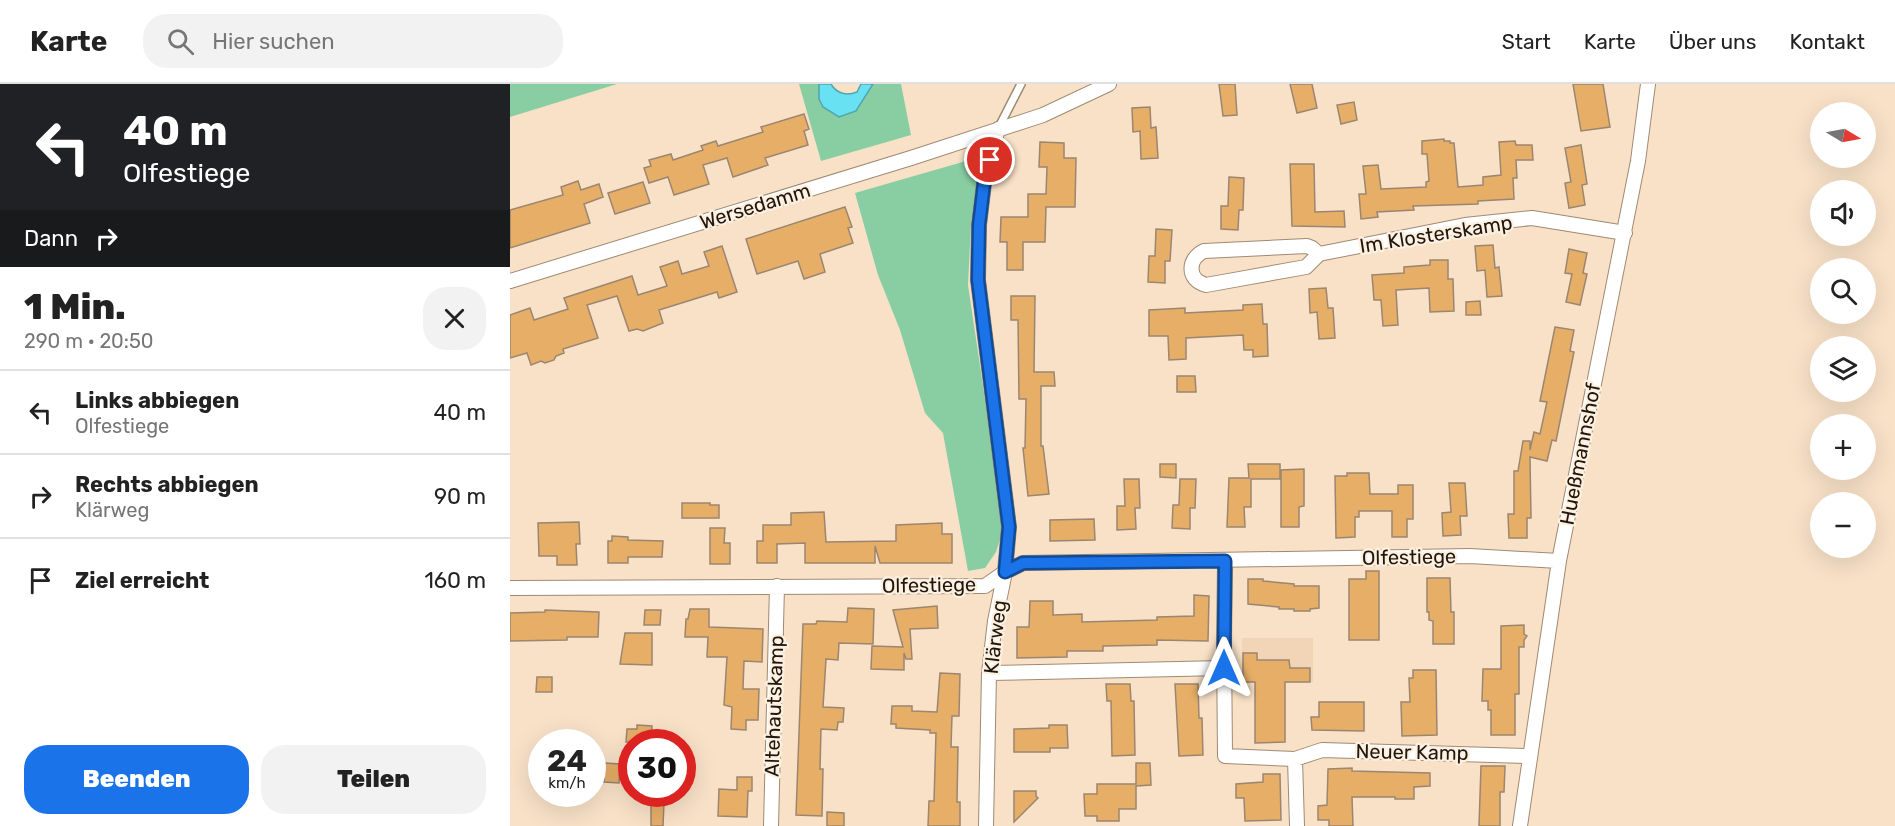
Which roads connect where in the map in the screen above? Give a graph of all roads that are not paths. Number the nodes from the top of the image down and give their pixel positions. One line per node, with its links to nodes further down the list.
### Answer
1 (1021, 84): 4 (lane)
2 (1109, 84): 4 (street, Wersedamm)
3 (1648, 84): 5 (street, Hueßmannshof)
4 (998, 129): 7 (street, Wersedamm); 10 (street, Klärweg)
5 (1625, 233): 6 (street, Im Klosterskamp); 9 (street, Hueßmannshof)
6 (1319, 254): 6 (street, Im Klosterskamp)
7 (510, 281)
8 (1225, 561): 9 (street, Olfestiege); 10 (street, Olfestiege); 13 (street, Neuer Kamp)
9 (1559, 561): 15 (street, Hueßmannshof)
10 (1005, 572): 11 (street, Olfestiege); 14 (street, Klärweg)
11 (777, 586): 12 (street, Olfestiege); 17 (street, Altehautskamp)
12 (510, 588)
13 (1224, 668): 14 (street); 16 (street, Neuer Kamp)
14 (989, 673): 18 (street, Klärweg)
15 (1530, 756): 16 (street, Neuer Kamp); 20 (street, Hueßmannshof)
16 (1295, 759): 19 (street)
17 (771, 826)
18 (986, 826)
19 (1297, 826)
20 (1520, 826)

